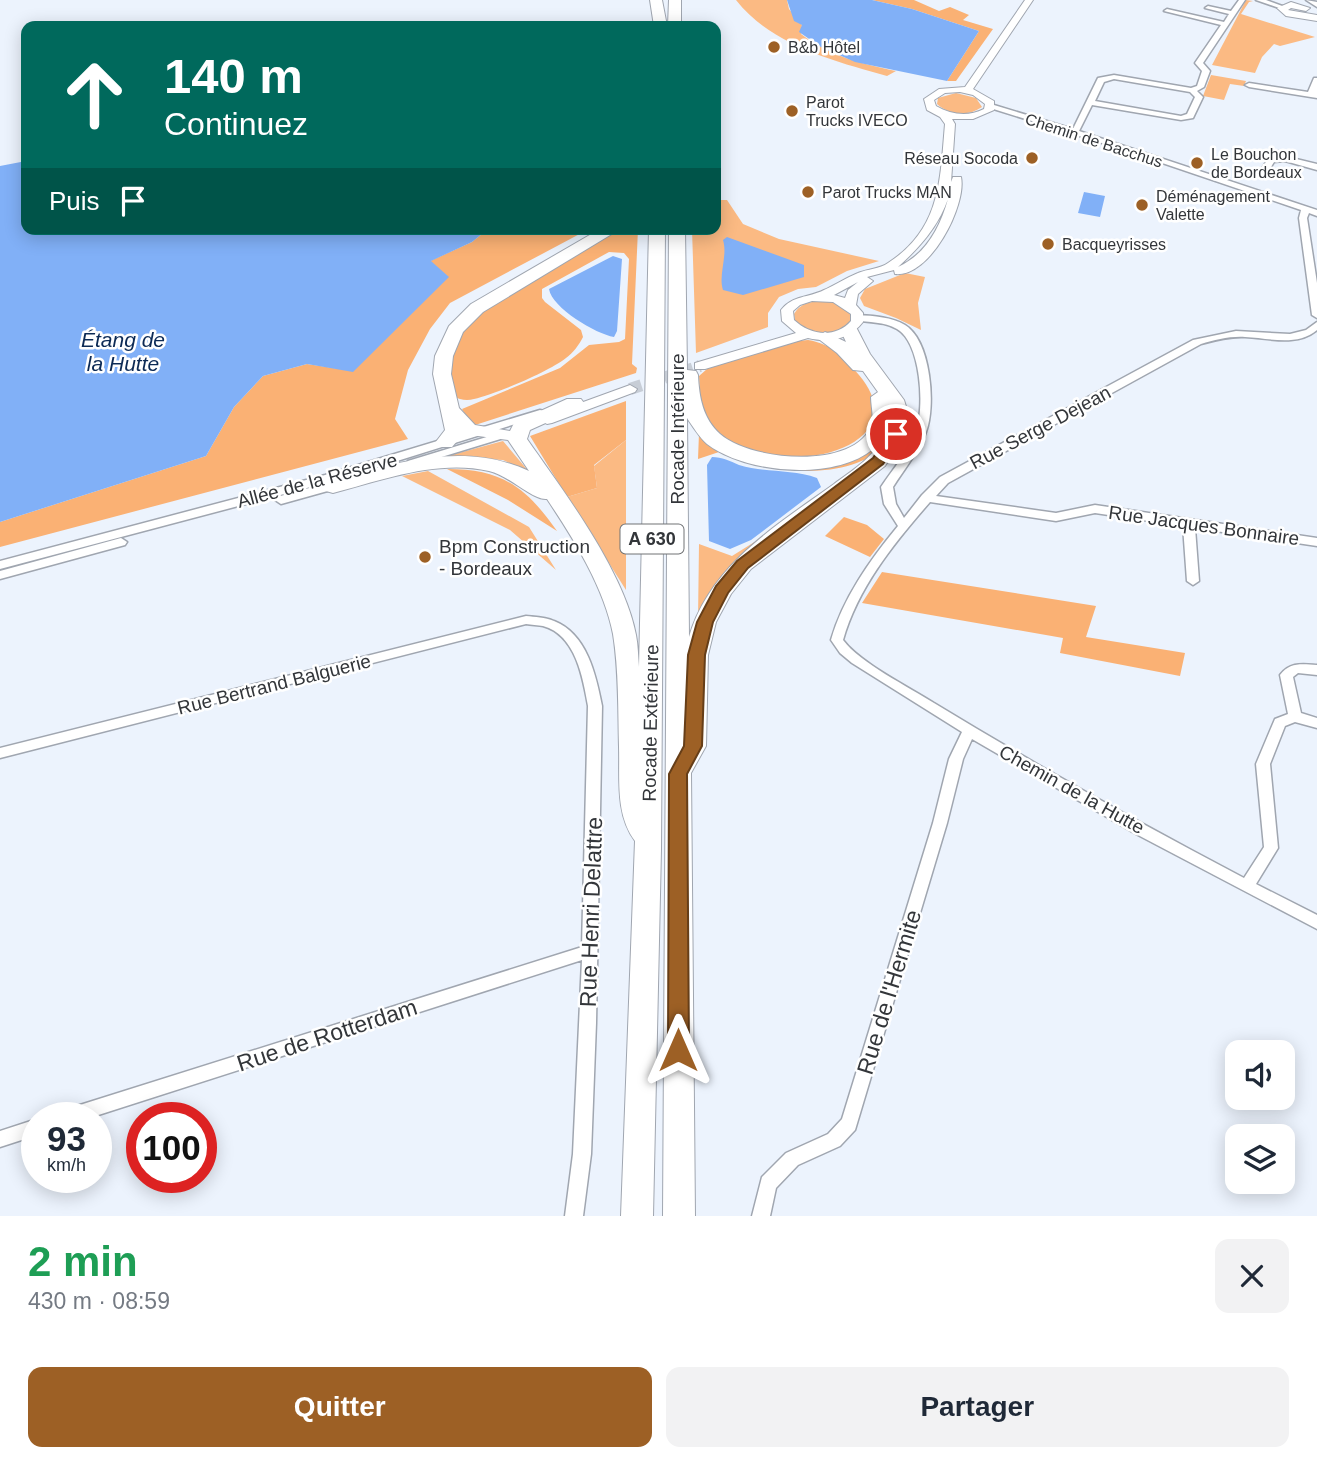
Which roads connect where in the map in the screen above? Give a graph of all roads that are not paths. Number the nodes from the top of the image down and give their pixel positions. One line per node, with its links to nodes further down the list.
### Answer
1 (656, 0): 13 (highway)
2 (661, 0): 14 (highway)
3 (675, 0): 15 (highway)
4 (1029, 0): 20 (street)
5 (1242, 0): 12 (street)
6 (1259, 0): 8 (street)
7 (1317, 5): 10 (street)
8 (1282, 7): 10 (street)
9 (1208, 8): 12 (street)
10 (1310, 10)
11 (1167, 11): 16 (street)
12 (1233, 13): 16 (street)
13 (660, 21)
14 (661, 21)
15 (676, 21)
16 (1225, 24): 19 (street)
17 (1317, 80): 21 (street)
18 (1249, 85): 21 (street)
19 (1192, 90): 22 (street); 22 (street)
20 (967, 91): 23 (street); 24 (street)
21 (1314, 96)
22 (1089, 102): 26 (street)
23 (990, 107): 25 (street); 26 (street, Chemin de Bacchus)
24 (944, 115): 25 (street); 37 (street)
25 (972, 117): 38 (street)
26 (1075, 132): 31 (street, Chemin de Bacchus)
27 (1283, 141): 28 (street)
28 (1274, 156): 29 (street); 30 (street)
29 (1317, 167)
30 (1264, 173)
31 (1305, 209): 32 (street, Chemin de Bacchus); 36 (street)
32 (1317, 213)
33 (602, 235): 46 (highway)
34 (657, 235): 67 (highway, Rocade Extérieure / A 630)
35 (677, 235): 44 (highway, Rocade Intérieure / A 630)
36 (1312, 253): 39 (street)
37 (820, 296): 38 (street); 40 (street)
38 (850, 305): 41 (street)
39 (1317, 315)
40 (788, 320): 43 (street); 43 (street)
41 (854, 324): 43 (street); 54 (street); 66 (highway)
42 (1314, 332): 51 (street, Rue Serge Dejean)
43 (817, 336): 44 (highway)
44 (677, 342): 66 (highway, Rocade Intérieure / A 630)
45 (574, 403): 47 (highway); 47 (street, Allée de la Réserve); 48 (street, Allée de la Réserve)
46 (450, 409): 48 (highway); 49 (highway)
47 (511, 432): 48 (highway); 50 (street, Allée de la Réserve); 53 (highway)
48 (478, 433): 49 (street, Allée de la Réserve)
49 (445, 443): 56 (street, Allée de la Réserve)
50 (333, 486): 53 (highway); 57 (street, Allée de la Réserve)
51 (926, 498): 52 (street, Rue Jacques Bonnaire); 54 (street, Rue Serge Dejean)
52 (1189, 524): 55 (street, Rue Jacques Bonnaire); 58 (street)
53 (573, 527): 67 (highway)
54 (904, 527): 60 (street, Rue Serge Dejean)
55 (1317, 543)
56 (0, 565)
57 (0, 575)
58 (1193, 581)
59 (549, 623): 65 (street, Rue Bertrand Balguerie); 70 (street, Rue Henri Delattre)
60 (837, 640): 64 (street, Chemin de la Hutte)
61 (1317, 670): 62 (street)
62 (1295, 716): 63 (street); 68 (street)
63 (1317, 723)
64 (969, 731): 68 (street, Chemin de la Hutte); 77 (street, Rue de l'Hermite)
65 (0, 753)
66 (678, 774): 76 (highway, Rocade Intérieure / A 630)
67 (648, 849): 75 (highway, Rocade Extérieure / A 630)
68 (1247, 886): 69 (street, Chemin de la Hutte)
69 (1317, 922)
70 (590, 951): 71 (street, Rue de Rotterdam); 74 (street, Rue Henri Delattre)
71 (112, 1103)
72 (21, 1132): 73 (street)
73 (0, 1139)
74 (574, 1216)
75 (637, 1216)
76 (679, 1216)
77 (761, 1216)

